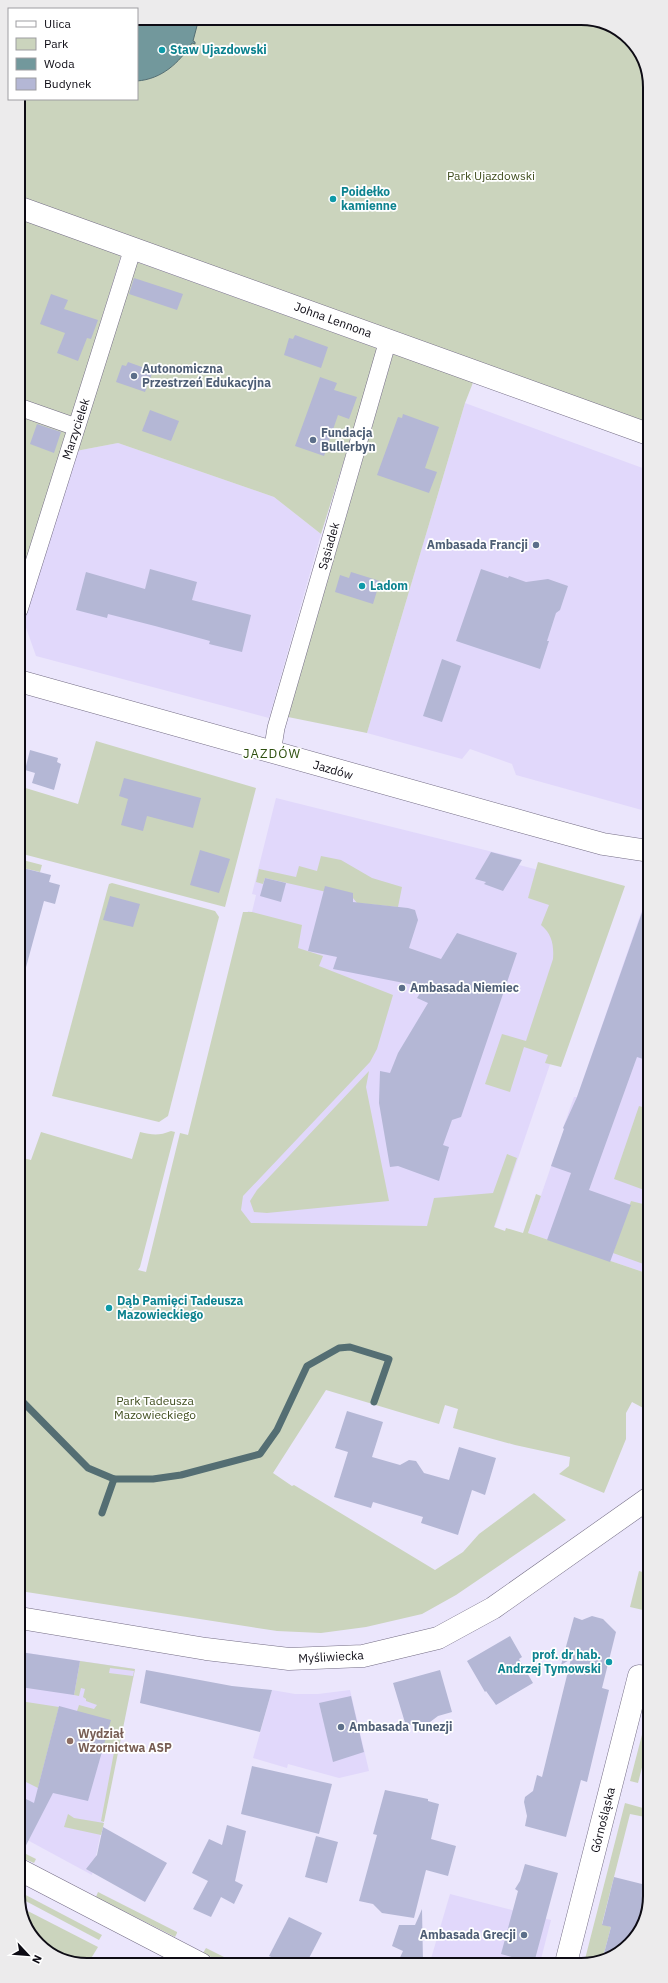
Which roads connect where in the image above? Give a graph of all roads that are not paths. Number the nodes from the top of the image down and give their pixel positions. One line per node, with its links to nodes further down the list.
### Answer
1 (25, 209): 2 (street, Johna Lennona)
2 (133, 248): 3 (street, Johna Lennona); 5 (street, Marzycielek)
3 (388, 340): 6 (street, Johna Lennona); 9 (street, Sąsiadek)
4 (25, 410): 5 (street)
5 (76, 428): 7 (street, Marzycielek)
6 (643, 432)
7 (25, 591)
8 (25, 683): 9 (street, Jazdów)
9 (272, 753): 10 (street, Jazdów)
10 (643, 850)
11 (643, 1503): 12 (street, Myśliwiecka)
12 (25, 1619)
13 (639, 1676): 16 (street, Górnośląska)
14 (25, 1873): 15 (street)
15 (189, 1958)
16 (567, 1958)

